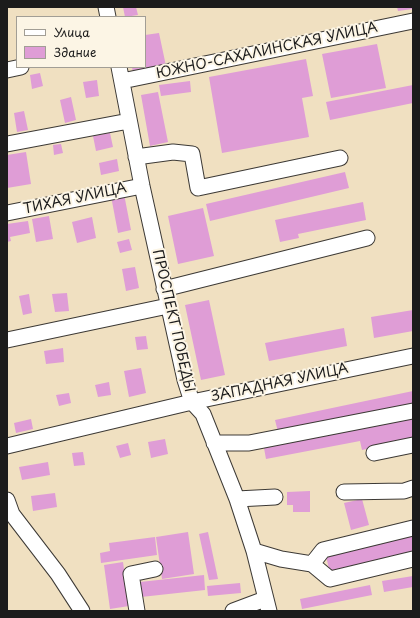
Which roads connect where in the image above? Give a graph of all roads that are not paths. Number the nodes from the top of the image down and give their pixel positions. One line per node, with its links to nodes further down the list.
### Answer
1 (413, 21): 2 (street, ЮЖНО-САХАЛИНСКАЯ УЛИЦА)
2 (120, 74): 3 (street, ПРОСПЕКТ ПОБЕДЫ)
3 (129, 121): 4 (street); 5 (street, ПРОСПЕКТ ПОБЕДЫ)
4 (7, 144)
5 (136, 157): 6 (street); 7 (street, ПРОСПЕКТ ПОБЕДЫ)
6 (340, 158)
7 (142, 186): 8 (street, ТИХАЯ УЛИЦА); 10 (street, ПРОСПЕКТ ПОБЕДЫ)
8 (7, 213)
9 (367, 238): 10 (street)
10 (164, 289): 11 (street, ПРОСПЕКТ ПОБЕДЫ)
11 (168, 306): 12 (street); 14 (street, ПРОСПЕКТ ПОБЕДЫ)
12 (7, 340)
13 (413, 356): 14 (street, ЗАПАДНАЯ УЛИЦА)
14 (192, 402): 16 (street, ПРОСПЕКТ ПОБЕДЫ); 18 (street, ЗАПАДНАЯ УЛИЦА)
15 (413, 411): 16 (street)
16 (214, 443): 24 (street, ПРОСПЕКТ ПОБЕДЫ)
17 (413, 445): 19 (street)
18 (7, 446)
19 (374, 453)
20 (413, 488): 21 (street)
21 (344, 492)
22 (275, 497): 24 (street)
23 (7, 500): 31 (street)
24 (237, 500): 26 (street, ПРОСПЕКТ ПОБЕДЫ)
25 (413, 528): 28 (street)
26 (254, 551): 28 (street); 30 (street, ПРОСПЕКТ ПОБЕДЫ)
27 (413, 559): 28 (street)
28 (312, 564)
29 (155, 569): 32 (street)
30 (267, 605): 33 (street)
31 (82, 611)
32 (137, 611)
33 (233, 611)

